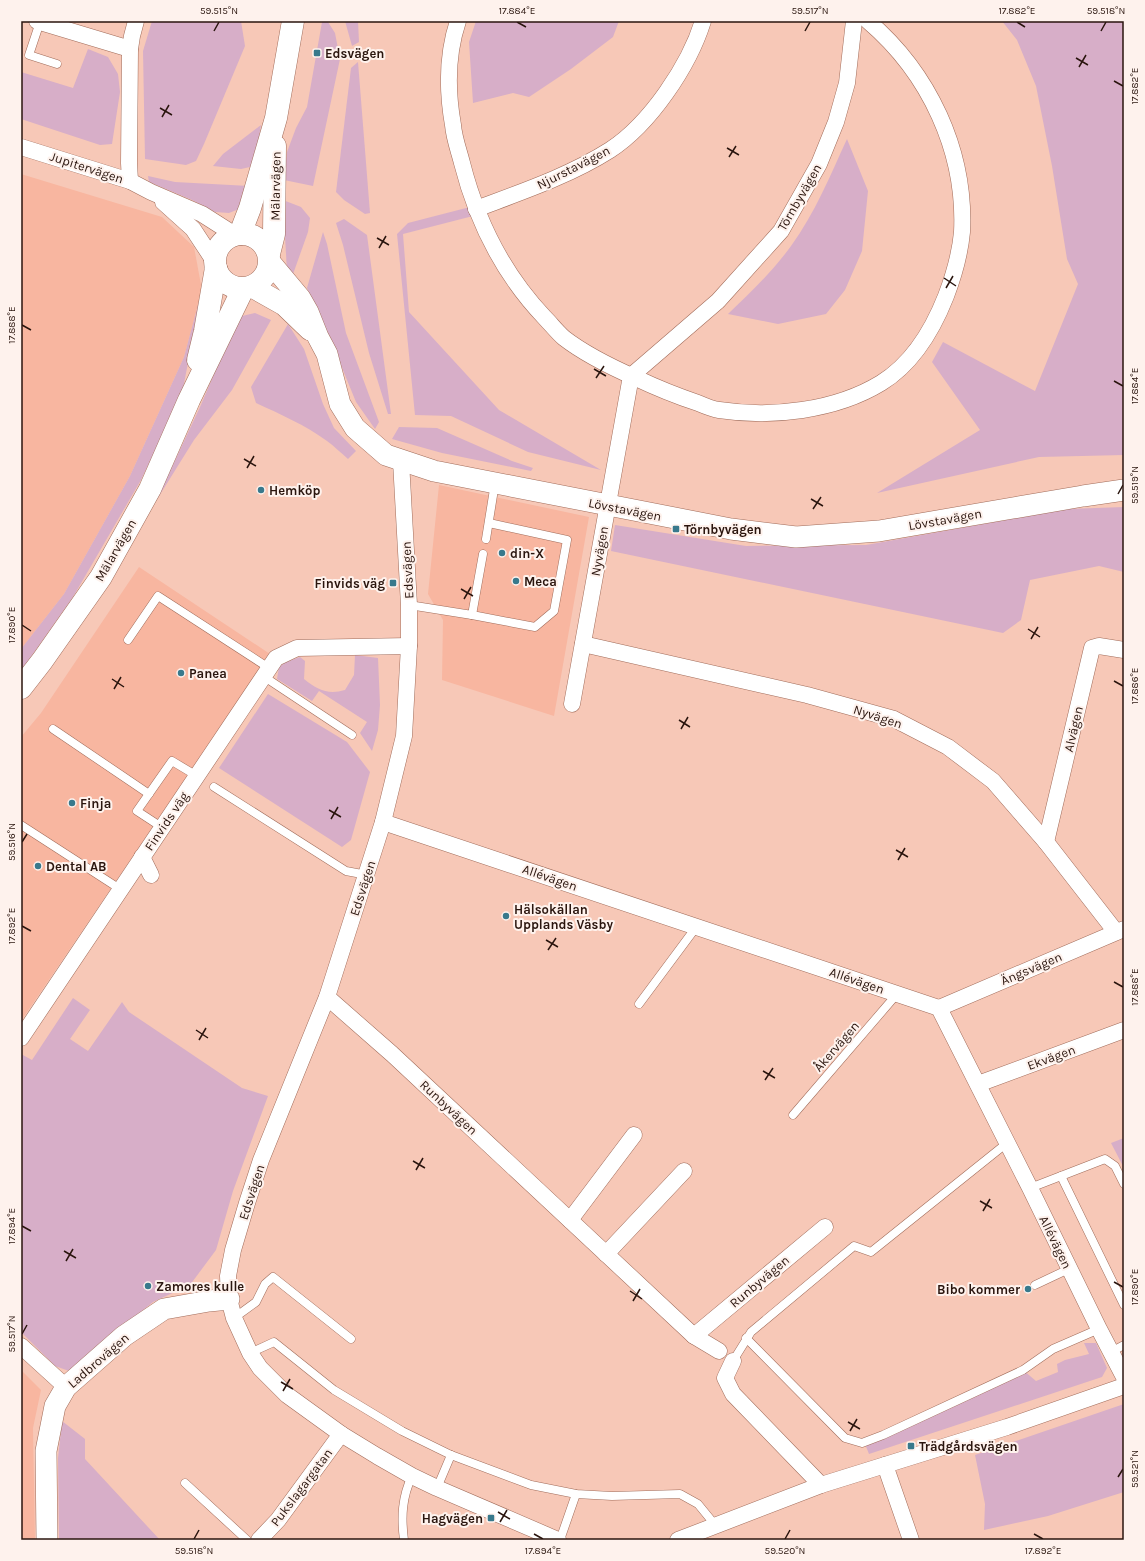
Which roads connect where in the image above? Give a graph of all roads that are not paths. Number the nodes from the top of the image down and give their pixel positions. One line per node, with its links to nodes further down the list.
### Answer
1 (38, 21): 8 (street); 9 (lane)
2 (136, 21): 8 (street)
3 (294, 21): 10 (main road, Mälarvägen)
4 (458, 21): 14 (street)
5 (702, 21): 14 (street, Njurstavägen)
6 (854, 21): 20 (street, Törnbyvägen)
7 (868, 21): 20 (street)
8 (130, 49): 12 (street)
9 (56, 64)
10 (276, 118): 15 (main road, Mälarvägen); 16 (main road, Mälarvägen)
11 (21, 148): 12 (street, Jupitervägen)
12 (130, 181): 13 (street, Jupitervägen)
13 (151, 192): 15 (street, Jupitervägen); 17 (street, Jupitervägen)
14 (476, 208): 20 (street)
15 (238, 234): 16 (main road); 17 (main road)
16 (269, 258): 18 (main road); 19 (street, Lövstavägen)
17 (215, 265): 18 (main road); 21 (main road, Mälarvägen)
18 (247, 288): 19 (street, Lövstavägen); 21 (main road, Mälarvägen)
19 (318, 337): 22 (street, Lövstavägen)
20 (631, 376): 25 (street)
21 (189, 400): 36 (main road, Mälarvägen)
22 (401, 461): 23 (street, Lövstavägen); 29 (street, Edsvägen)
23 (495, 482): 25 (street, Lövstavägen); 26 (lane)
24 (1124, 490): 25 (street, Lövstavägen)
25 (607, 506): 32 (street, Nyvägen)
26 (489, 523): 27 (lane); 30 (lane)
27 (486, 539)
28 (483, 554): 30 (lane)
29 (409, 605): 30 (lane); 33 (street, Edsvägen)
30 (472, 615)
31 (128, 640): 35 (lane)
32 (583, 644): 37 (street, Nyvägen); 46 (street, Nyvägen)
33 (409, 646): 35 (street, Finvids väg); 43 (street, Edsvägen)
34 (1124, 650): 46 (street, Alvägen)
35 (266, 672): 39 (lane); 40 (street, Finvids väg)
36 (21, 688)
37 (572, 704)
38 (53, 730): 42 (lane)
39 (352, 735)
40 (197, 776): 42 (lane); 45 (street, Finvids väg)
41 (214, 786): 49 (lane)
42 (149, 794): 45 (lane)
43 (383, 822): 49 (street, Edsvägen); 51 (street, Allévägen)
44 (21, 825): 50 (lane)
45 (162, 828): 47 (street, Finvids väg)
46 (1046, 842): 52 (street, Nyvägen)
47 (142, 857): 48 (street, Finvids väg); 50 (street, Finvids väg)
48 (151, 875)
49 (367, 875): 54 (street, Edsvägen)
50 (120, 889): 58 (street, Finvids väg)
51 (697, 926): 53 (street, Allévägen); 55 (lane)
52 (1120, 931): 56 (street, Ängsvägen)
53 (897, 994): 56 (street, Allévägen); 60 (lane, Åkervägen)
54 (326, 997): 67 (street, Runbyvägen); 73 (street, Edsvägen)
55 (639, 1004)
56 (939, 1008): 59 (street, Allévägen)
57 (1124, 1030): 59 (street, Ekvägen)
58 (21, 1038)
59 (978, 1084): 62 (street, Allévägen)
60 (793, 1115)
61 (634, 1134): 67 (street)
62 (1007, 1143): 66 (street, Allévägen); 76 (lane)
63 (684, 1171): 69 (street)
64 (1061, 1176): 65 (lane); 66 (lane); 72 (lane)
65 (1124, 1184)
66 (1030, 1188): 70 (street, Allévägen)
67 (570, 1220): 69 (street, Runbyvägen)
68 (825, 1227): 75 (street, Runbyvägen)
69 (606, 1254): 75 (street, Runbyvägen)
70 (1069, 1269): 71 (lane); 74 (street, Allévägen)
71 (1035, 1285)
72 (1124, 1305)
73 (232, 1308): 77 (lane); 81 (street); 85 (street, Ladbrovägen)
74 (1099, 1329): 76 (lane); 79 (street, Allévägen)
75 (694, 1336): 80 (street, Runbyvägen)
76 (746, 1338): 82 (lane)
77 (351, 1339)
78 (21, 1346): 85 (street)
79 (1117, 1348): 83 (street, Allévägen)
80 (719, 1351)
81 (250, 1353): 86 (street); 87 (lane)
82 (733, 1361): 91 (street)
83 (1124, 1377)
84 (1124, 1386): 88 (street)
85 (66, 1387): 95 (street, Ladbrovägen)
86 (341, 1434): 89 (street); 97 (street, Pukslagargatan)
87 (452, 1455): 92 (lane); 93 (lane)
88 (885, 1465): 91 (street); 101 (street)
89 (412, 1476): 92 (street); 98 (lane)
90 (185, 1483): 96 (lane)
91 (820, 1485): 94 (street)
92 (437, 1488): 99 (street)
93 (576, 1494): 94 (lane); 99 (lane)
94 (716, 1526): 100 (street)
95 (47, 1540)
96 (247, 1540)
97 (259, 1540)
98 (404, 1540)
99 (559, 1540)
100 (678, 1540)
101 (911, 1540)

